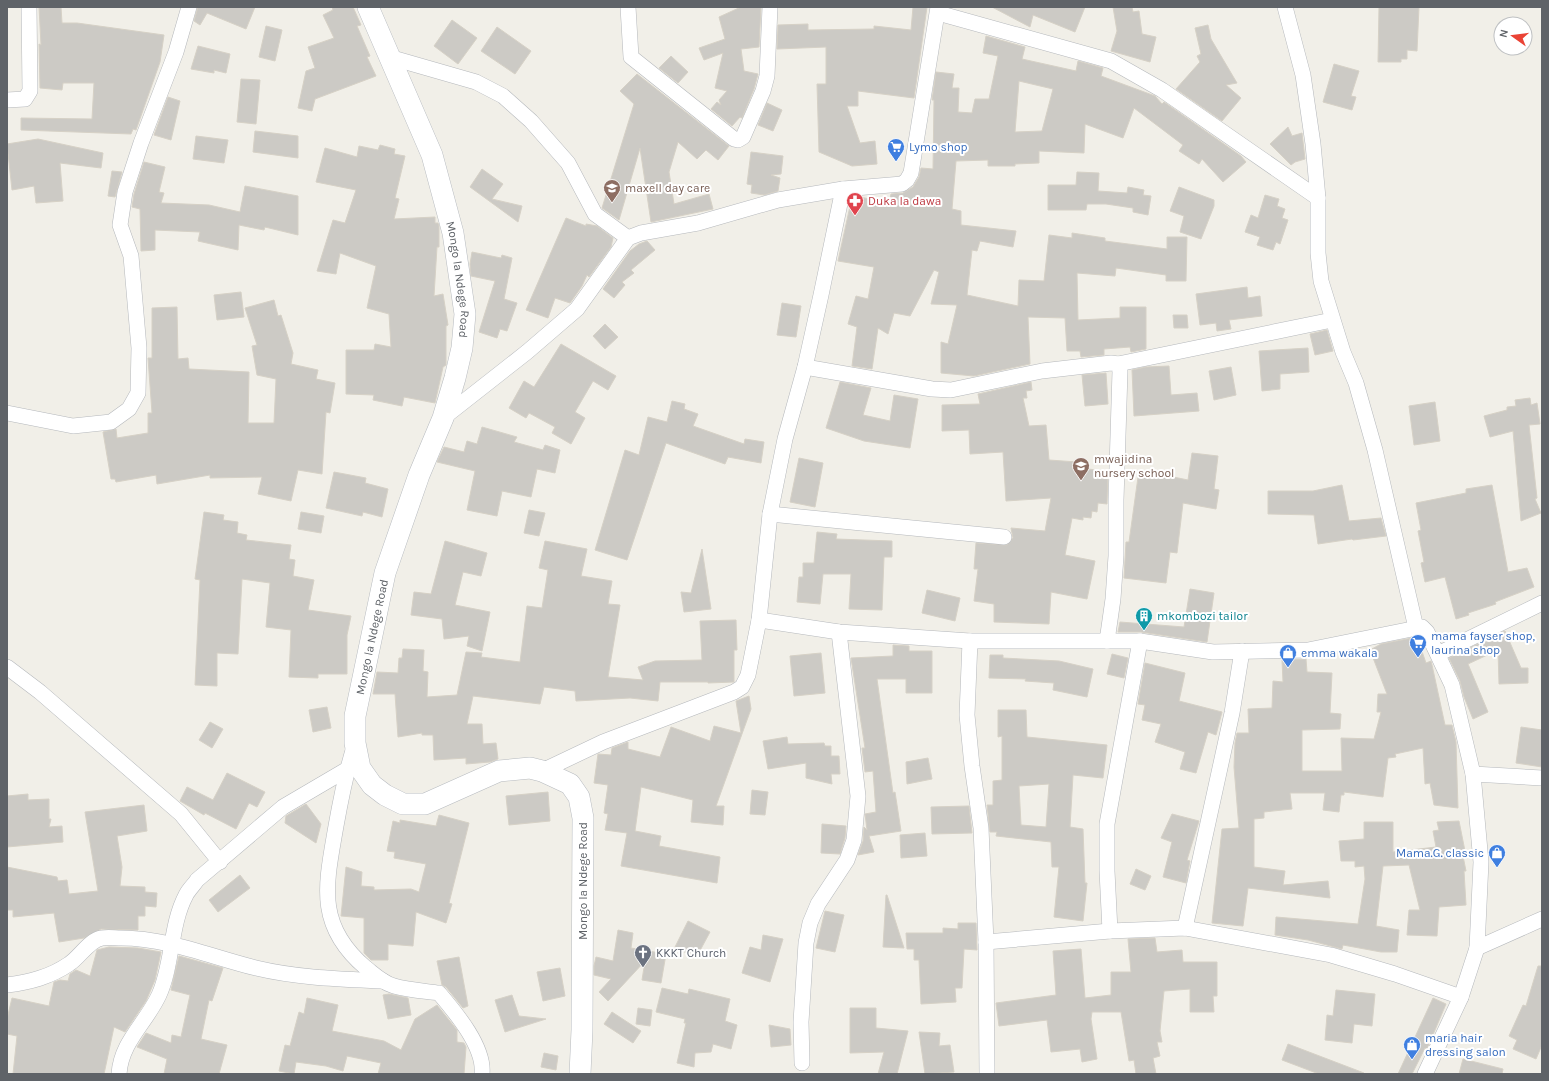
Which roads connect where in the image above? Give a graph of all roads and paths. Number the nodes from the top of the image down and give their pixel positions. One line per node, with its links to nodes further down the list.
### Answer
1 (29, 7): 9 (street)
2 (189, 7): 16 (street)
3 (368, 7): 8 (street, Mongo la Ndege Road)
4 (628, 7): 5 (street)
5 (770, 7)
6 (1285, 7): 11 (street)
7 (938, 10): 10 (street); 11 (street)
8 (389, 57): 12 (street); 17 (street, Mongo la Ndege Road)
9 (7, 100)
10 (843, 189): 12 (street); 15 (street)
11 (1318, 198): 13 (street)
12 (628, 238): 17 (street)
13 (1332, 320): 14 (street); 22 (street)
14 (1118, 364): 15 (street); 25 (street)
15 (805, 367): 18 (street)
16 (7, 413)
17 (443, 418): 30 (street, Mongo la Ndege Road)
18 (770, 514): 19 (street); 21 (street)
19 (1004, 537)
20 (1542, 603): 28 (street)
21 (759, 620): 23 (street); 32 (street)
22 (1416, 628): 27 (street); 28 (street)
23 (839, 632): 24 (street); 45 (street)
24 (970, 641): 25 (street); 39 (street)
25 (1107, 641): 26 (street)
26 (1140, 641): 27 (street); 38 (street)
27 (1242, 651): 37 (street)
28 (1438, 654): 33 (street)
29 (7, 667): 35 (street)
30 (355, 743): 31 (street); 32 (street, Mongo la Ndege Road)
31 (346, 770): 35 (street); 42 (street)
32 (542, 771): 48 (street, Mongo la Ndege Road)
33 (1473, 774): 34 (street); 41 (street)
34 (1542, 778)
35 (220, 862): 40 (street)
36 (1542, 919): 41 (street)
37 (1185, 928): 38 (street); 44 (street)
38 (1110, 931): 39 (street)
39 (986, 942): 49 (street)
40 (173, 944): 42 (street); 43 (street); 46 (street)
41 (1477, 948): 44 (street)
42 (383, 981): 47 (street)
43 (7, 986)
44 (1460, 997): 50 (street)
45 (802, 1063)
46 (119, 1074)
47 (482, 1074)
48 (580, 1074)
49 (987, 1074)
50 (1425, 1074)

